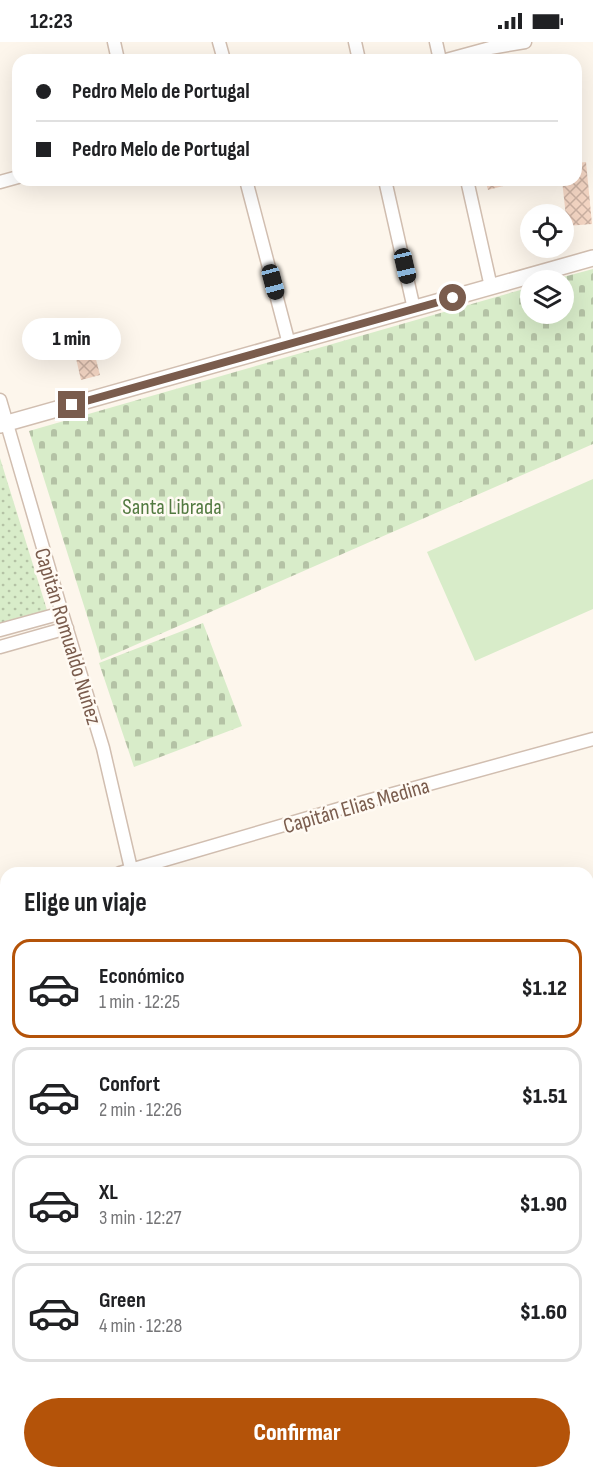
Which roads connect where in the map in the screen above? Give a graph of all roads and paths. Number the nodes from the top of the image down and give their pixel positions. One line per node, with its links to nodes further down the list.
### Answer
1 (525, 42): 2 (street)
2 (468, 54)
3 (248, 186): 9 (street)
4 (387, 186): 8 (street)
5 (468, 186): 7 (street)
6 (593, 258): 7 (street)
7 (491, 287): 8 (street)
8 (414, 309): 9 (street)
9 (289, 344): 11 (street)
10 (0, 400): 11 (street, Capitán Romualdo Nuñez)
11 (3, 424): 12 (street, Capitán Romualdo Nuñez)
12 (62, 613): 13 (street, Capitán Romualdo Nuñez); 14 (street)
13 (67, 628): 15 (street); 17 (street, Capitán Romualdo Nuñez)
14 (0, 630)
15 (0, 647)
16 (593, 739): 18 (street, Capitán Elias Medina)
17 (127, 867)
18 (145, 867)

